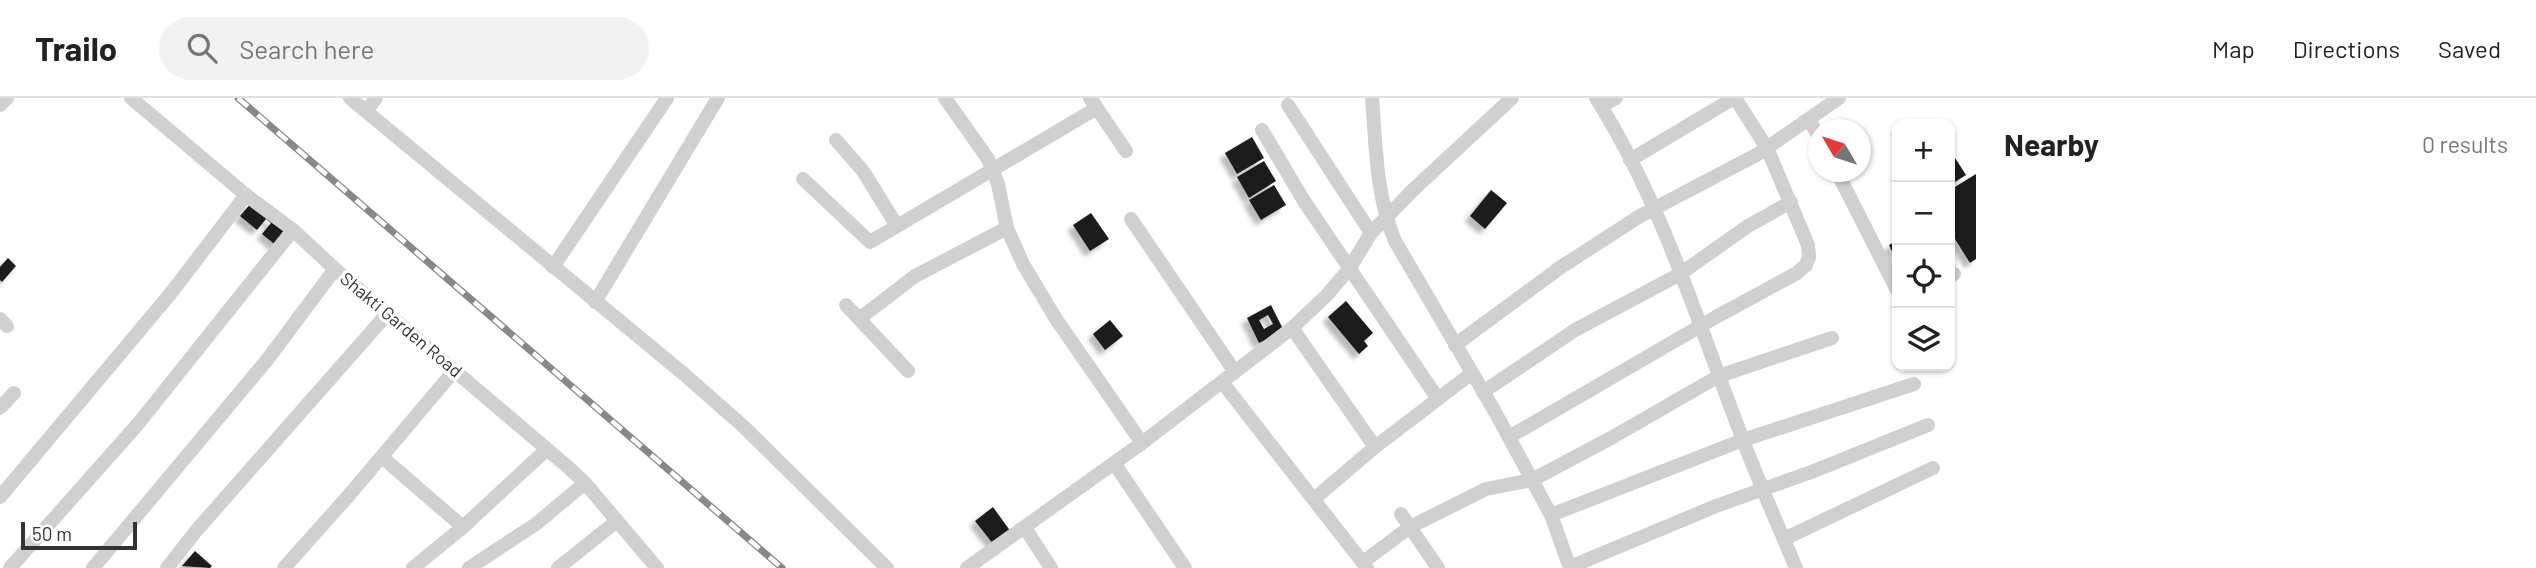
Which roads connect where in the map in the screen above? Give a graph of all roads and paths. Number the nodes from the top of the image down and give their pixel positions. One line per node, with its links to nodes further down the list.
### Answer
1 (7, 98): 15 (street)
2 (131, 98): 28 (street, Shakti Garden Road)
3 (350, 98): 17 (street)
4 (376, 98): 17 (street)
5 (667, 98): 37 (street)
6 (718, 98): 42 (street)
7 (945, 98): 25 (street)
8 (1372, 98): 31 (street)
9 (1512, 98): 31 (street)
10 (1616, 98): 13 (street)
11 (1735, 98): 22 (street); 24 (street)
12 (1839, 98): 18 (street)
13 (1599, 102): 24 (street)
14 (1093, 103): 23 (street); 25 (street)
15 (0, 105)
16 (1288, 105): 36 (street)
17 (366, 111): 37 (street)
18 (1809, 119)
19 (1808, 120): 22 (street)
20 (1262, 130): 39 (street)
21 (836, 140): 33 (street)
22 (1767, 148): 29 (street); 30 (street)
23 (1126, 150)
24 (1630, 160): 30 (street)
25 (993, 171): 33 (street); 34 (street)
26 (803, 179): 33 (street)
27 (1842, 182): 41 (street)
28 (246, 195): 35 (street, Shakti Garden Road); 73 (street)
29 (1791, 202): 40 (street); 46 (street)
30 (1655, 208): 40 (street); 49 (street)
31 (1385, 218): 36 (street); 49 (street)
32 (1131, 219): 52 (street)
33 (897, 226)
34 (1007, 228): 45 (street); 64 (street)
35 (293, 230): 38 (street, Shakti Garden Road); 83 (street)
36 (1371, 233): 39 (street)
37 (553, 268): 42 (street)
38 (335, 269): 44 (street, Shakti Garden Road); 84 (street)
39 (1349, 269): 47 (street); 59 (street)
40 (1681, 274): 46 (street); 57 (street)
41 (1892, 280)
42 (595, 302): 91 (street)
43 (846, 304): 45 (street)
44 (388, 313): 50 (street, Shakti Garden Road); 85 (street)
45 (859, 319): 51 (street)
46 (1701, 326): 54 (street); 62 (street)
47 (1292, 328): 52 (street); 65 (street)
48 (1832, 338): 54 (street)
49 (1455, 345): 53 (street)
50 (454, 371): 66 (street, Shakti Garden Road); 67 (street)
51 (908, 371)
52 (1235, 372): 55 (street)
53 (1472, 373): 57 (street); 59 (street)
54 (1719, 376): 63 (street); 70 (street)
55 (1222, 382): 64 (street); 74 (street)
56 (1914, 384): 63 (street)
57 (1483, 392): 62 (street)
58 (14, 393): 60 (street)
59 (1438, 400): 65 (street)
60 (0, 408)
61 (1928, 425): 72 (street)
62 (1509, 437): 70 (street)
63 (1743, 440): 72 (street); 76 (street)
64 (1142, 443): 68 (street)
65 (1375, 447): 74 (street)
66 (547, 449): 71 (street, Shakti Garden Road); 78 (street)
67 (382, 457): 78 (street); 86 (street)
68 (1114, 463): 80 (street); 94 (street)
69 (1933, 468): 81 (street)
70 (1532, 480): 76 (street); 79 (street)
71 (585, 483): 77 (street, Shakti Garden Road); 88 (street)
72 (1763, 489): 81 (street); 96 (street)
73 (0, 497)
74 (1314, 499): 82 (street)
75 (1401, 514): 79 (street)
76 (1551, 515): 96 (street)
77 (617, 521): 89 (street); 90 (street, Shakti Garden Road)
78 (463, 527): 87 (street)
79 (1410, 527): 82 (street); 95 (street)
80 (1025, 528): 92 (street); 93 (street)
81 (1784, 539): 97 (street)
82 (1365, 565)
83 (10, 568)
84 (93, 568)
85 (167, 568)
86 (284, 568)
87 (413, 568)
88 (469, 568)
89 (558, 568)
90 (657, 568)
91 (887, 568)
92 (967, 568)
93 (1051, 568)
94 (1185, 568)
95 (1438, 568)
96 (1570, 568)
97 (1796, 568)

